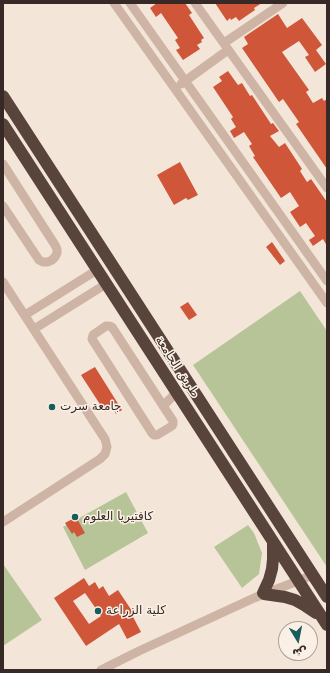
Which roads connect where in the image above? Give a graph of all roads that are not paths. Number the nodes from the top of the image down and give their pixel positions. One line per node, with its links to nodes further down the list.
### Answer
1 (114, 3): 7 (street)
2 (130, 3): 6 (street)
3 (195, 3): 5 (street)
4 (282, 3): 5 (street)
5 (226, 46): 6 (street); 11 (street)
6 (185, 81): 7 (street); 14 (street)
7 (175, 89): 17 (street)
8 (3, 96): 24 (highway, طريق الجامعة)
9 (3, 124): 13 (highway, طريق الجامعة)
10 (4, 167): 12 (street)
11 (327, 188)
12 (3, 206)
13 (97, 270): 16 (highway, طريق الجامعة); 18 (street)
14 (327, 281)
15 (3, 282): 18 (street)
16 (106, 284): 19 (street); 20 (highway, طريق الجامعة)
17 (327, 303)
18 (25, 316): 19 (street)
19 (34, 329): 22 (street)
20 (176, 393): 21 (street); 23 (highway, طريق الجامعة)
21 (163, 406): 21 (street)
22 (3, 522)
23 (272, 541): 25 (highway, طريق الجامعة); 26 (highway)
24 (310, 571): 25 (street); 27 (highway, طريق الجامعة)
25 (296, 578): 26 (street); 28 (highway, طريق الجامعة)
26 (260, 595): 28 (highway); 29 (street)
27 (327, 597)
28 (324, 620)
29 (101, 670)

